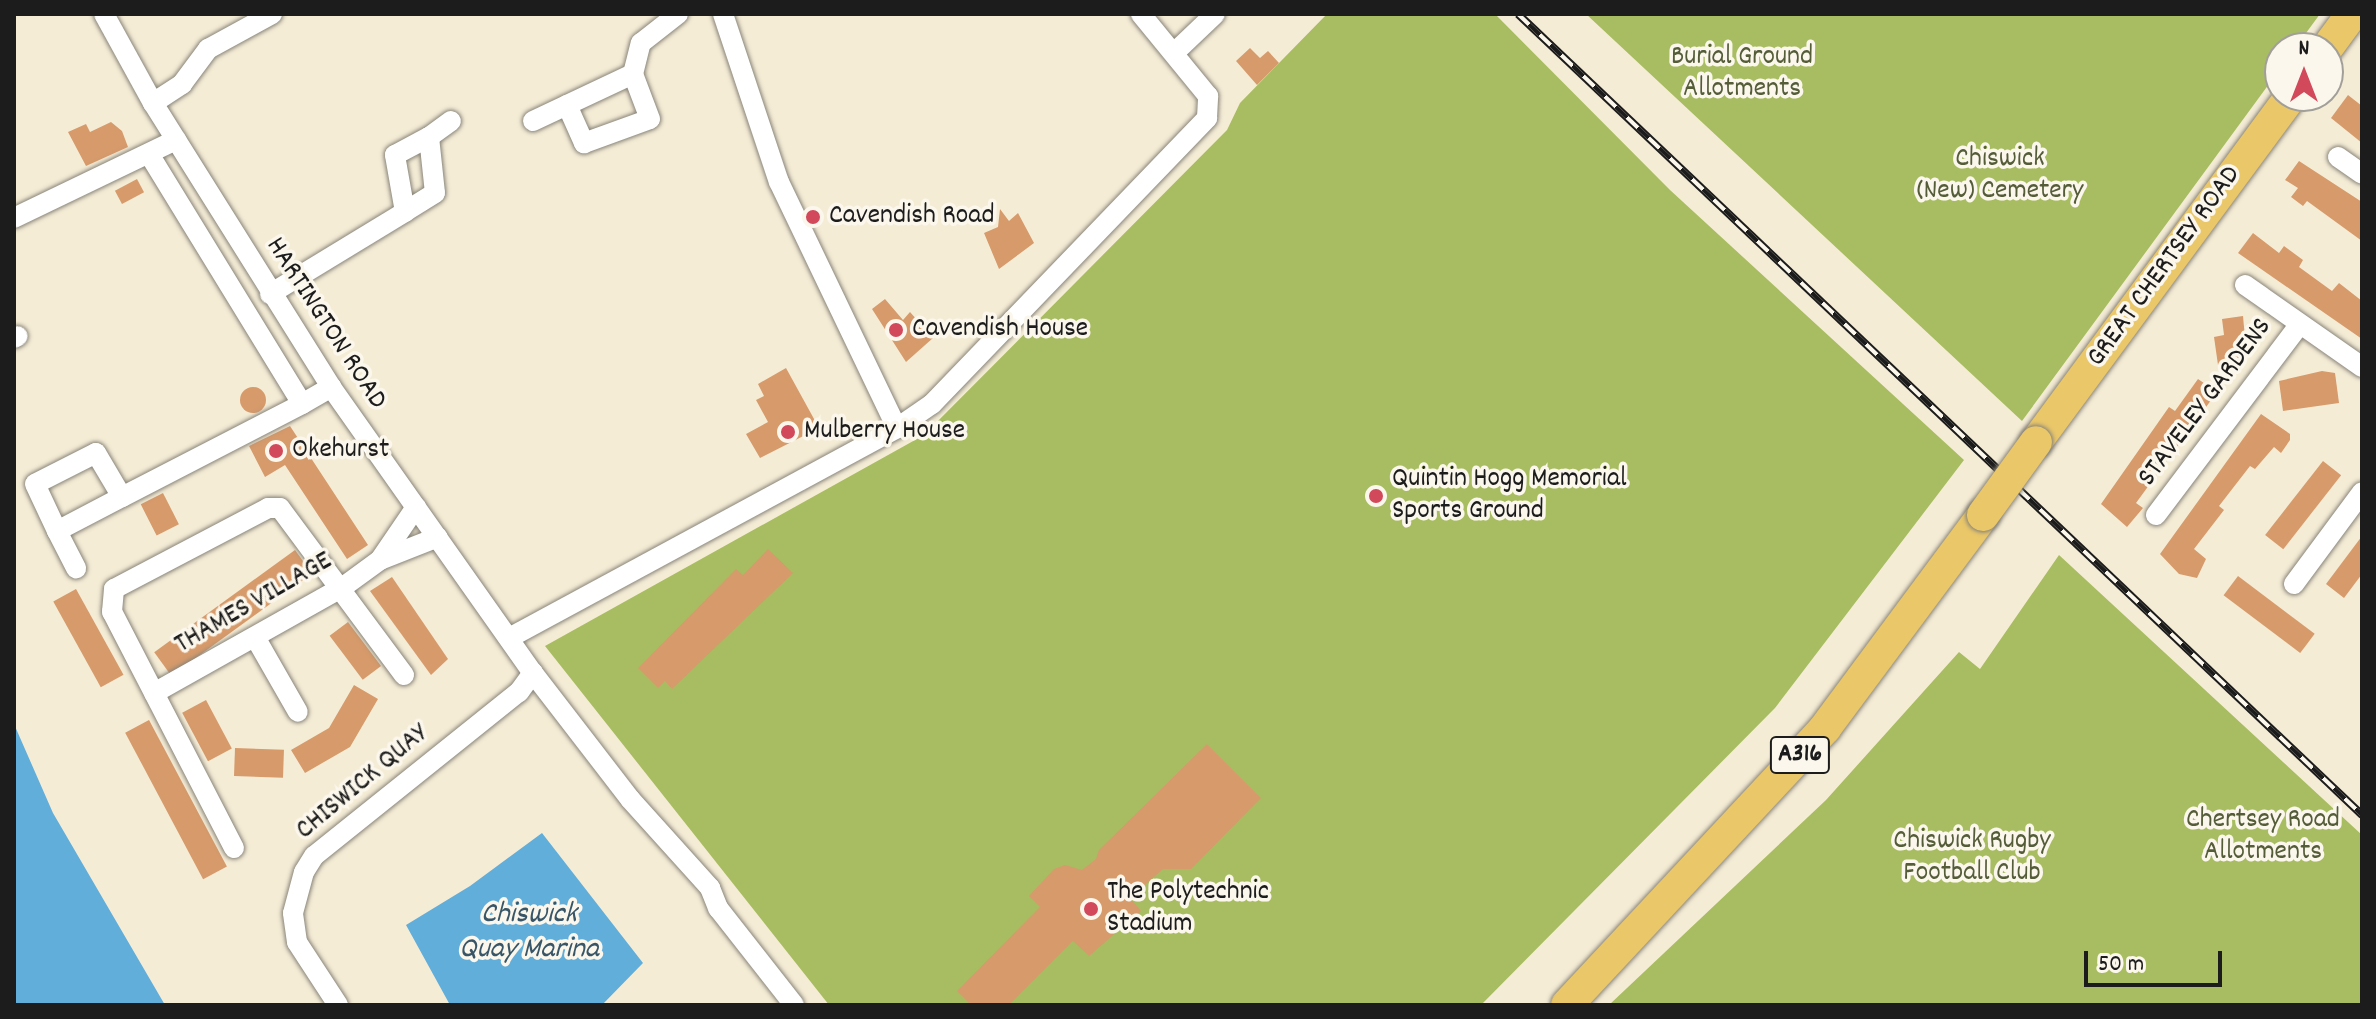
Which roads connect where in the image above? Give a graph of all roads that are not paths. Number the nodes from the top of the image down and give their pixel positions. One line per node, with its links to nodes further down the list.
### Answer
1 (104, 14): 11 (street, HARTINGTON ROAD)
2 (272, 14): 11 (street)
3 (678, 14): 10 (street)
4 (723, 14): 29 (street)
5 (1141, 14): 9 (street)
6 (1215, 14): 9 (street)
7 (2352, 14): 8 (highway)
8 (2339, 32)
9 (1175, 52): 29 (street)
10 (633, 74): 12 (street); 12 (street)
11 (153, 103): 17 (street, HARTINGTON ROAD)
12 (567, 105): 15 (street)
13 (2279, 112): 49 (highway, GREAT CHERTSEY ROAD / A316, bridge)
14 (451, 121): 16 (street)
15 (533, 121)
16 (429, 137): 21 (street); 21 (street)
17 (176, 140): 18 (street); 24 (street, HARTINGTON ROAD)
18 (149, 154): 22 (street); 28 (street)
19 (2338, 157): 20 (street)
20 (2362, 174)
21 (405, 212): 24 (street)
22 (14, 218)
23 (2245, 285): 25 (street)
24 (270, 294): 27 (street, HARTINGTON ROAD)
25 (2300, 324): 26 (street); 33 (street, STAVELEY GARDENS)
26 (2362, 367)
27 (331, 387): 28 (street); 32 (street, HARTINGTON ROAD)
28 (302, 404): 31 (street)
29 (897, 428): 41 (street)
30 (2362, 492): 38 (street)
31 (122, 497): 34 (street); 34 (street)
32 (416, 507): 35 (street, HARTINGTON ROAD); 36 (street, THAMES VILLAGE)
33 (2156, 515)
34 (57, 531): 37 (street)
35 (438, 537): 36 (street, THAMES VILLAGE); 41 (street, HARTINGTON ROAD)
36 (380, 560): 39 (street, THAMES VILLAGE)
37 (76, 568)
38 (2294, 584)
39 (343, 587): 40 (street, THAMES VILLAGE); 43 (street); 44 (street, THAMES VILLAGE)
40 (255, 637): 44 (street, THAMES VILLAGE); 45 (street)
41 (509, 638): 42 (street, HARTINGTON ROAD)
42 (533, 673): 47 (street, CHISWICK QUAY); 48 (street, HARTINGTON ROAD)
43 (404, 675)
44 (154, 693): 46 (street, THAMES VILLAGE)
45 (298, 712)
46 (234, 848)
47 (338, 1005)
48 (794, 1005)
49 (1567, 1005)

